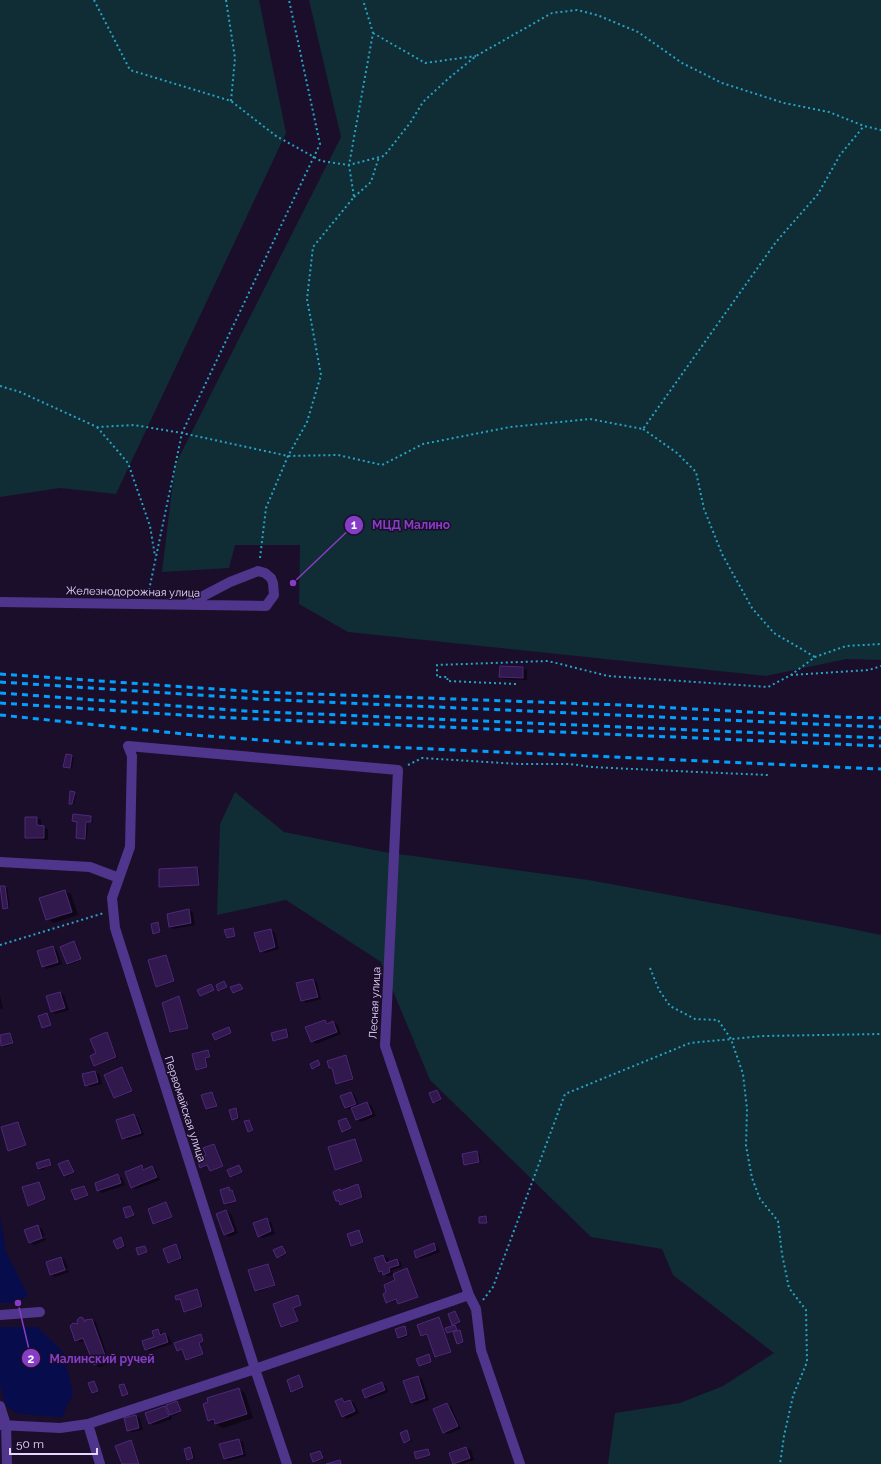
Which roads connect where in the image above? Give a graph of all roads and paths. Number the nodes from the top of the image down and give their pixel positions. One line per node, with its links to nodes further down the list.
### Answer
1 (94, 0): 7 (path)
2 (226, 0): 7 (path)
3 (289, 0): 10 (path)
4 (363, 0): 5 (path)
5 (373, 33): 6 (path); 12 (path)
6 (476, 56): 8 (path); 11 (path)
7 (231, 101): 10 (path)
8 (864, 126): 9 (path); 16 (path)
9 (881, 130)
10 (314, 157): 12 (path); 17 (path)
11 (379, 157): 12 (path); 13 (path)
12 (349, 165): 13 (path)
13 (354, 197): 18 (path)
14 (0, 386): 15 (path)
15 (97, 427): 17 (path); 20 (path)
16 (643, 429): 18 (path); 25 (path)
17 (182, 433): 18 (path); 20 (path)
18 (288, 456): 19 (path)
19 (260, 558)
20 (156, 559): 22 (path)
21 (0, 602): 22 (street, Железнодорожная улица)
22 (146, 604): 23 (street, Железнодорожная улица)
23 (188, 604): 23 (street, Железнодорожная улица)
24 (881, 644): 25 (path)
25 (815, 657): 27 (path)
26 (881, 666): 27 (path)
27 (791, 675): 28 (path)
28 (516, 684)
29 (398, 770): 30 (path); 32 (street, Первомайская улица); 38 (street, Лесная улица)
30 (768, 775)
31 (0, 862): 32 (street)
32 (119, 878): 33 (street, Первомайская улица)
33 (113, 910): 34 (path); 42 (street, Первомайская улица)
34 (0, 945)
35 (650, 968): 37 (path)
36 (881, 1034): 37 (path)
37 (731, 1039): 39 (path); 50 (path)
38 (469, 1295): 39 (street, Лесная улица); 42 (street)
39 (476, 1309): 49 (street, Лесная улица)
40 (40, 1312): 41 (street)
41 (0, 1315)
42 (255, 1369): 44 (street); 48 (street, Первомайская улица)
43 (0, 1406): 45 (street)
44 (88, 1424): 45 (street); 47 (street)
45 (3, 1425): 46 (street)
46 (7, 1464)
47 (100, 1464)
48 (287, 1464)
49 (520, 1464)
50 (780, 1464)

